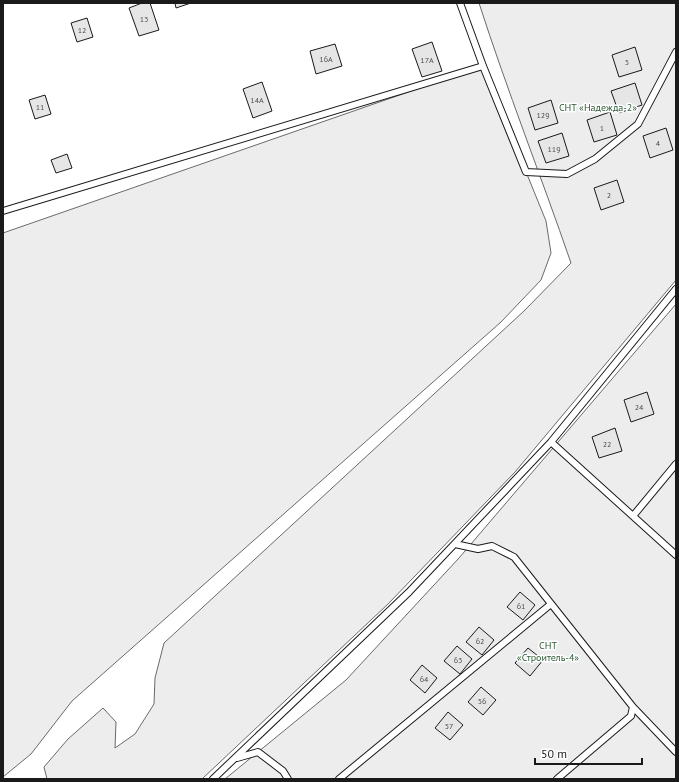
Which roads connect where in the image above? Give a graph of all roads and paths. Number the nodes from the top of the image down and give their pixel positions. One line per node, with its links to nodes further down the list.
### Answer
1 (460, 3): 3 (lane)
2 (676, 52): 3 (lane)
3 (483, 66): 4 (lane)
4 (3, 211)
5 (676, 289): 6 (lane)
6 (551, 442): 8 (lane); 9 (lane)
7 (676, 464): 8 (lane)
8 (633, 516): 10 (lane)
9 (455, 544): 11 (lane); 14 (lane)
10 (676, 555)
11 (551, 604): 12 (lane); 17 (lane)
12 (633, 708): 13 (lane); 18 (lane)
13 (676, 752)
14 (236, 758): 15 (lane); 16 (lane)
15 (213, 779)
16 (288, 779)
17 (339, 779)
18 (557, 779)

